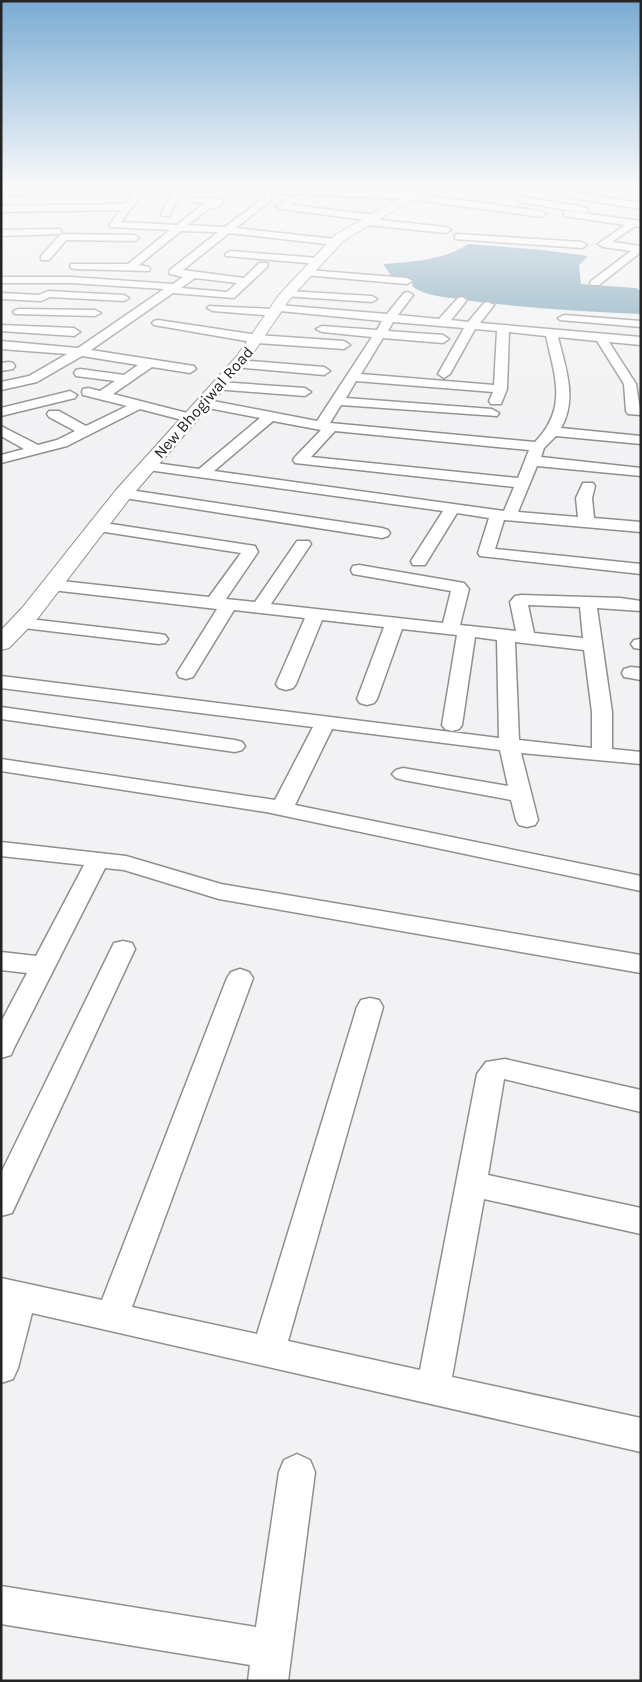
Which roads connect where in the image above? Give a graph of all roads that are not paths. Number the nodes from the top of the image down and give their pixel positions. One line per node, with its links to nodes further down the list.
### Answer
1 (115, 266): 7 (street)
2 (174, 266): 8 (street)
3 (264, 266): 11 (street)
4 (311, 266): 6 (street)
5 (617, 266): 13 (street)
6 (314, 267): 12 (street); 15 (street, New Bhogiwal Road)
7 (130, 268): 8 (street)
8 (165, 271): 9 (street)
9 (194, 274): 11 (street); 14 (street)
10 (1, 280): 14 (street)
11 (246, 281): 14 (street)
12 (407, 281)
13 (595, 283)
14 (173, 288): 46 (street)
15 (288, 294): 19 (street); 26 (street, New Bhogiwal Road)
16 (408, 295): 27 (street)
17 (1, 296): 18 (street)
18 (124, 298)
19 (372, 299)
20 (462, 300): 30 (street)
21 (488, 305): 32 (street)
22 (213, 308): 26 (street)
23 (10, 312): 24 (street)
24 (54, 312): 25 (street); 35 (street)
25 (95, 313)
26 (275, 318): 27 (street); 41 (street, New Bhogiwal Road)
27 (390, 318): 30 (street); 38 (street)
28 (564, 318): 31 (street)
29 (158, 323): 41 (street)
30 (442, 323): 32 (street)
31 (641, 324)
32 (471, 326): 36 (street); 52 (street)
33 (1, 328): 35 (street)
34 (305, 328): 38 (street)
35 (37, 329): 37 (street)
36 (503, 329): 39 (street); 57 (street)
37 (74, 332)
38 (380, 334): 42 (street); 53 (street)
39 (551, 334): 40 (street); 73 (street)
40 (601, 338): 43 (street); 65 (street)
41 (257, 339): 45 (street); 48 (street, New Bhogiwal Road)
42 (443, 339)
43 (641, 341)
44 (1, 345): 46 (street)
45 (344, 345)
46 (80, 352): 47 (street); 55 (street)
47 (149, 363): 49 (street); 54 (street)
48 (238, 364): 50 (street); 56 (street, New Bhogiwal Road)
49 (190, 369)
50 (324, 371)
51 (80, 373): 54 (street)
52 (444, 374)
53 (352, 377): 57 (street); 62 (street)
54 (126, 379): 61 (street)
55 (1, 386)
56 (219, 386): 59 (street); 63 (street, New Bhogiwal Road)
57 (501, 389): 67 (street)
58 (88, 392): 61 (street)
59 (305, 392)
60 (70, 394): 66 (street)
61 (102, 396): 64 (street)
62 (337, 401): 67 (street); 71 (street)
63 (204, 403): 69 (street); 70 (street, New Bhogiwal Road)
64 (139, 405): 70 (street); 74 (street)
65 (641, 411)
66 (1, 412)
67 (492, 413): 76 (street)
68 (54, 414): 74 (street)
69 (271, 416): 71 (street); 82 (street)
70 (190, 418): 80 (street, New Bhogiwal Road)
71 (326, 426): 76 (street); 83 (street)
72 (1, 430): 77 (street)
73 (552, 431): 75 (street); 78 (street)
74 (87, 432): 77 (street)
75 (641, 440)
76 (480, 442): 78 (street)
77 (37, 450): 79 (street)
78 (535, 454): 81 (street); 83 (street)
79 (1, 459)
80 (148, 466): 82 (street); 85 (street, New Bhogiwal Road)
81 (641, 472)
82 (203, 473): 86 (street)
83 (523, 483): 87 (street)
84 (588, 486): 88 (street)
85 (123, 494): 89 (street, New Bhogiwal Road); 91 (street)
86 (453, 508): 87 (street); 93 (street)
87 (504, 515): 88 (street); 94 (street)
88 (586, 522): 90 (street)
89 (98, 527): 96 (street, New Bhogiwal Road); 98 (street)
90 (641, 527)
91 (382, 533)
92 (304, 544): 100 (street)
93 (420, 561)
94 (641, 569)
95 (359, 570): 104 (street)
96 (52, 585): 98 (street); 102 (street, New Bhogiwal Road)
97 (588, 602): 99 (street); 106 (street); 109 (street)
98 (221, 604): 100 (street); 110 (street)
99 (641, 606)
100 (260, 608): 101 (street)
101 (316, 614): 103 (street); 112 (street)
102 (21, 622): 107 (street); 108 (street, New Bhogiwal Road)
103 (395, 623): 104 (street); 113 (street)
104 (458, 630): 105 (street); 116 (street)
105 (506, 636): 106 (street); 117 (street)
106 (526, 638): 109 (street)
107 (159, 639)
108 (1, 643)
109 (593, 645): 119 (street)
110 (186, 673)
111 (1, 682): 115 (street)
112 (286, 684)
113 (367, 698)
114 (1, 713): 118 (street)
115 (325, 723): 117 (street); 124 (street)
116 (452, 725)
117 (508, 745): 119 (street); 123 (street)
118 (235, 746)
119 (602, 755): 120 (street)
120 (641, 758)
121 (1, 765): 124 (street)
122 (403, 774): 123 (street)
123 (521, 795): 125 (street)
124 (282, 809): 128 (street)
125 (527, 820)
126 (1, 848): 127 (street)
127 (98, 860): 131 (street); 132 (street)
128 (641, 884)
129 (123, 949): 138 (street)
130 (1, 961): 132 (street)
131 (641, 964)
132 (43, 966): 135 (street)
133 (240, 978): 141 (street)
134 (370, 1007): 142 (street)
135 (1, 1048)
136 (641, 1101): 137 (street)
137 (472, 1184): 139 (street); 144 (street)
138 (1, 1204)
139 (641, 1221)
140 (11, 1294): 141 (street); 143 (street)
141 (112, 1317): 142 (street)
142 (268, 1352): 144 (street)
143 (1, 1368)
144 (433, 1388): 145 (street)
145 (641, 1434)
146 (297, 1472): 148 (street)
147 (1, 1605): 148 (street)
148 (270, 1665)

